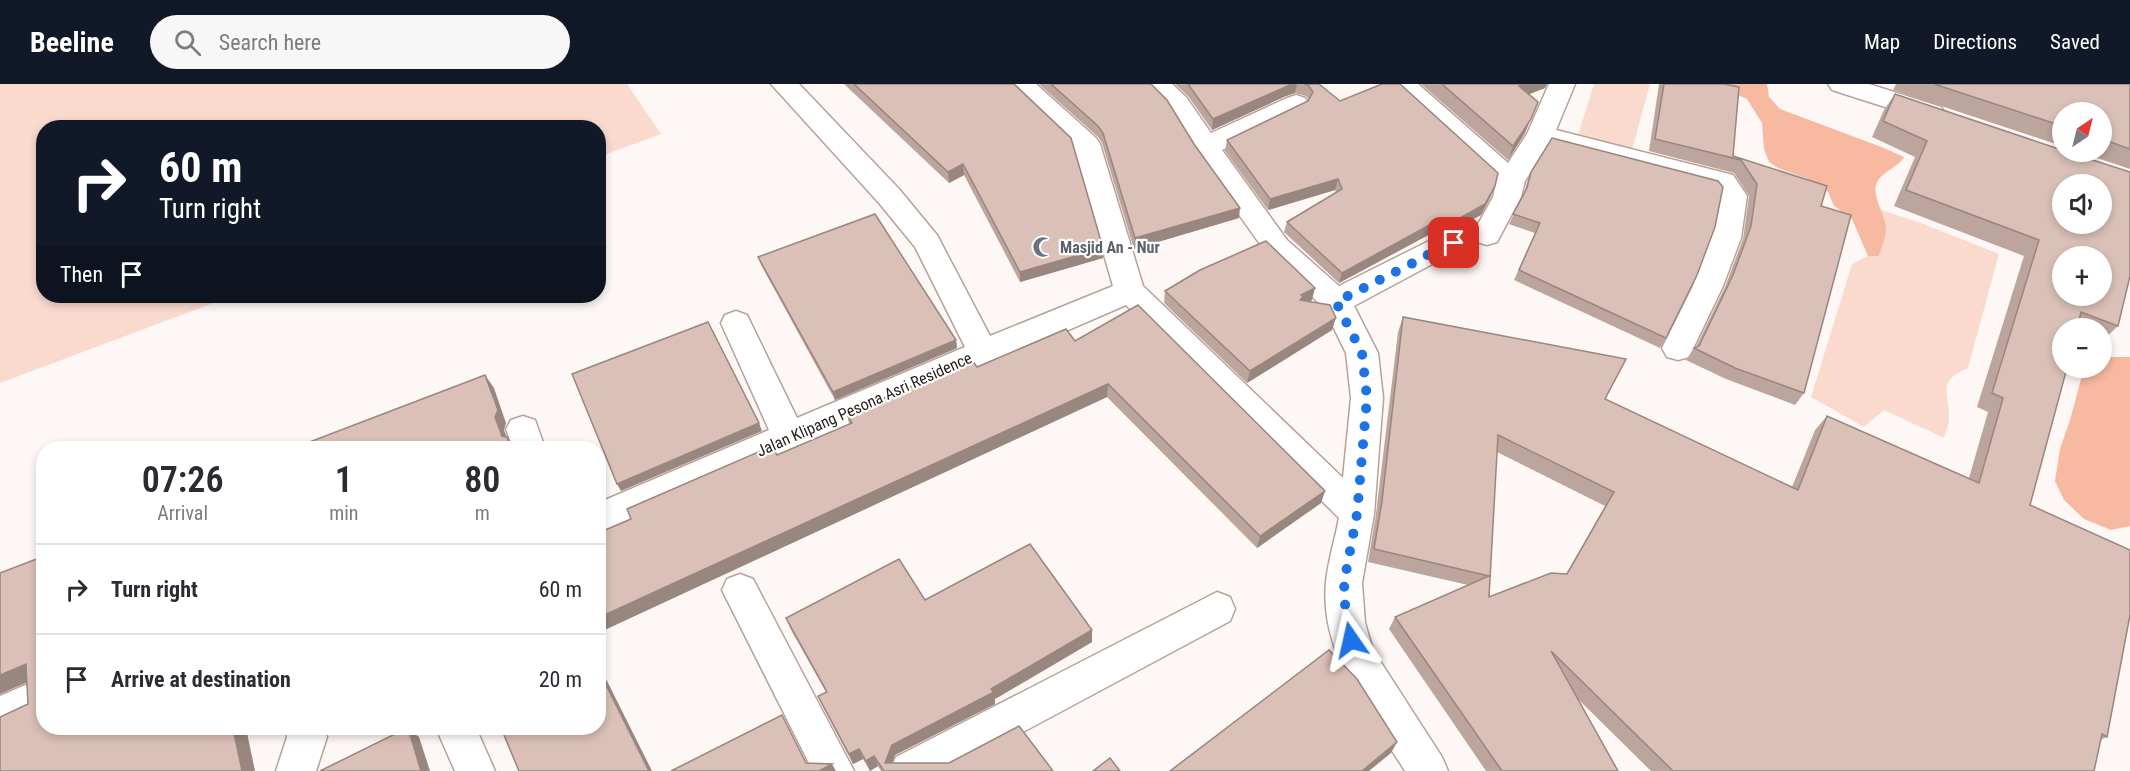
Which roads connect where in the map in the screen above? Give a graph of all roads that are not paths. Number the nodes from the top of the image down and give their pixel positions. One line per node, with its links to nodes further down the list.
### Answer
1 (784, 84): 19 (street)
2 (1020, 84): 15 (street)
3 (1156, 84): 11 (street)
4 (1402, 84): 12 (street)
5 (1562, 84): 10 (street)
6 (1841, 84): 7 (street)
7 (1871, 88): 9 (street)
8 (1296, 104): 11 (street)
9 (1960, 123)
10 (1540, 135): 12 (street); 18 (street)
11 (1205, 147): 16 (street)
12 (1511, 181): 13 (street)
13 (1487, 236)
14 (1454, 243): 16 (street)
15 (1130, 291): 19 (street, Jalan Klipang Pesona Asri Residence); 21 (street)
16 (1336, 302): 21 (street)
17 (736, 323): 20 (street)
18 (1678, 348)
19 (983, 352): 20 (street, Jalan Klipang Pesona Asri Residence)
20 (789, 437): 22 (street, Jalan Klipang Pesona Asri Residence)
21 (1357, 514): 28 (street)
22 (606, 516)
23 (740, 590): 30 (street)
24 (1216, 609): 31 (street)
25 (36, 699): 26 (street)
26 (0, 715)
27 (459, 735): 29 (street)
28 (1424, 769)
29 (475, 771)
30 (834, 771)
31 (910, 771)

